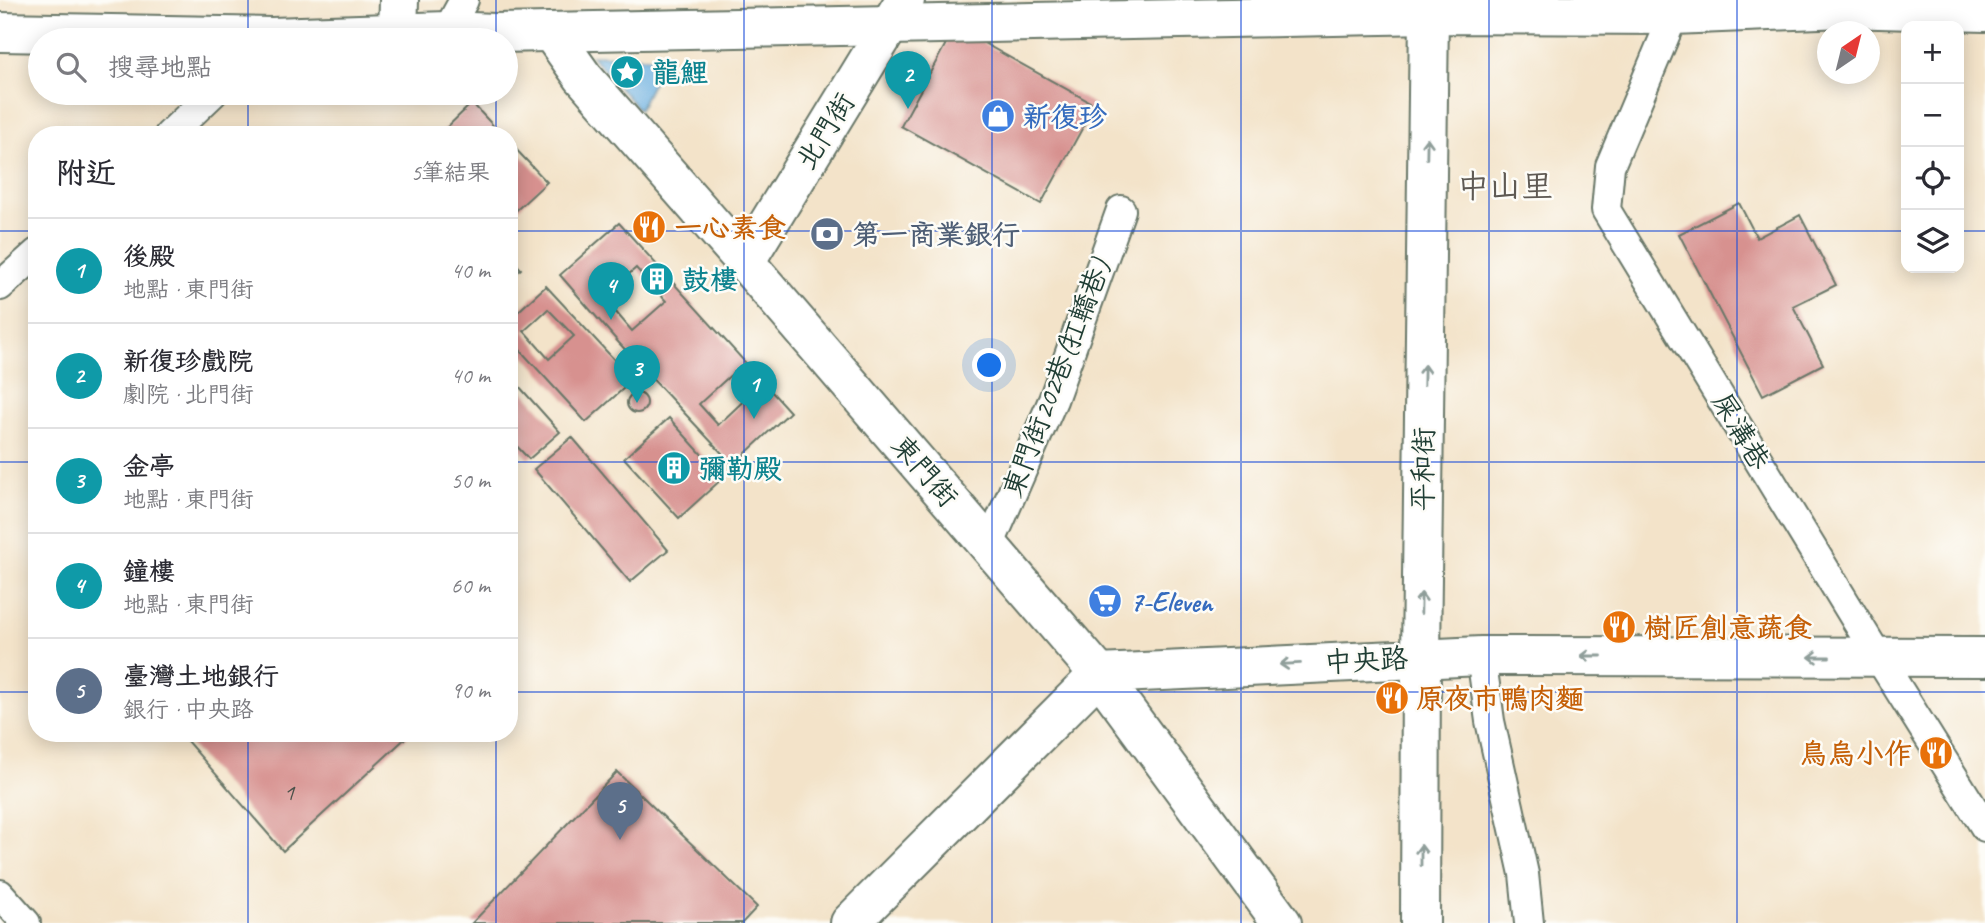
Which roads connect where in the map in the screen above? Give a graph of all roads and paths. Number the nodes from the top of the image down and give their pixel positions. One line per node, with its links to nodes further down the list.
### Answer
1 (1677, 8): 2 (street); 4 (street); 21 (lane, 屎溝巷)
2 (1985, 12)
3 (897, 13): 4 (street); 9 (street); 15 (street, 北門街)
4 (1429, 15): 20 (street, 平和街, one-way to 4)
5 (456, 16): 6 (street); 9 (street)
6 (398, 17): 7 (street)
7 (331, 28)
8 (0, 32): 10 (street)
9 (551, 32): 15 (street, 東門街)
10 (28, 33)
11 (200, 105): 12 (lane)
12 (178, 126)
13 (1121, 210): 17 (lane, 東門街202巷(扛轎巷))
14 (28, 261): 16 (lane)
15 (745, 262): 17 (street, 東門街)
16 (0, 286)
17 (989, 546): 22 (street, 東門街)
18 (1481, 656): 20 (street, 中央路); 21 (street, 中央路, one-way to 18); 29 (lane)
19 (1985, 657): 21 (street, 中央路)
20 (1421, 658): 22 (street, 中央路, one-way to 22); 28 (street, 平和街, one-way to 20)
21 (1879, 658): 23 (lane, 屎溝巷)
22 (1099, 674): 26 (street); 27 (street, 東門街)
23 (1985, 827)
24 (0, 894): 25 (lane)
25 (26, 923)
26 (849, 923)
27 (1282, 923)
28 (1420, 923)
29 (1529, 923)

